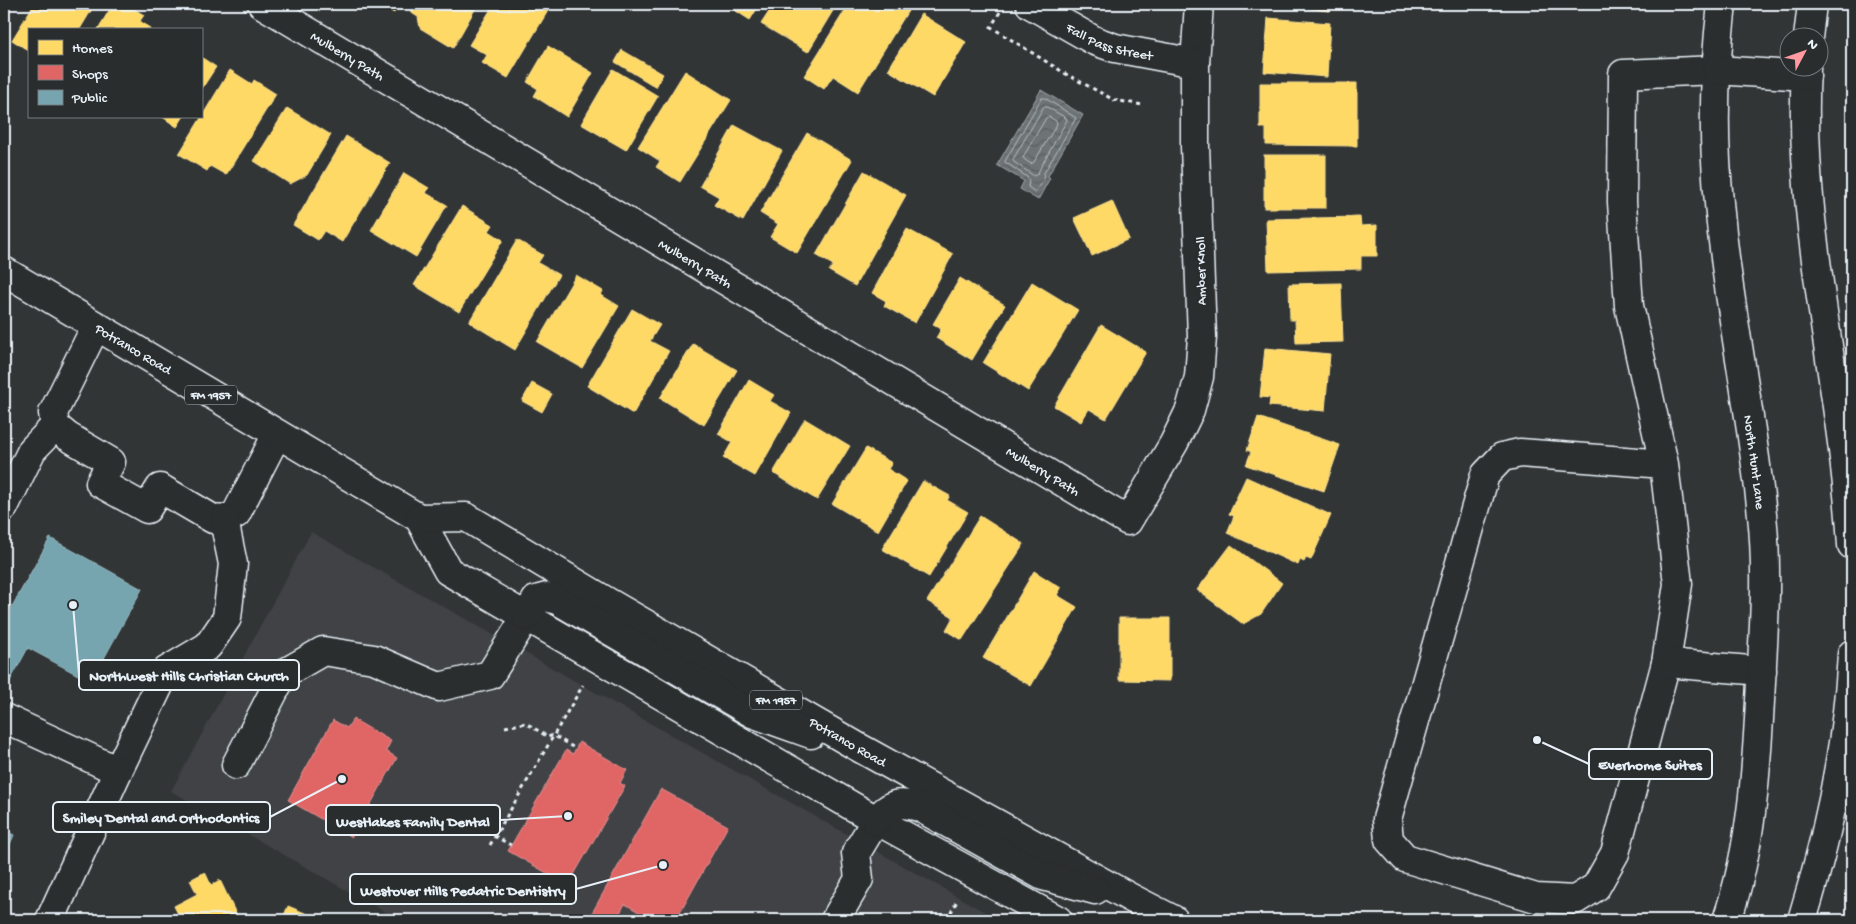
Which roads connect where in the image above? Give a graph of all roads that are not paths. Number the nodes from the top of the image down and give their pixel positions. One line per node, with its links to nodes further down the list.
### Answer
1 (262, 4): 19 (main road, Mulberry Path)
2 (1030, 4): 7 (main road, Fall Pass Street)
3 (1199, 4): 7 (main road, Amber Knoll)
4 (1722, 4): 8 (main road, North Hunt Lane)
5 (1812, 4): 6 (main road)
6 (1809, 28)
7 (1195, 63): 19 (main road, Amber Knoll)
8 (1717, 70): 9 (main road); 15 (main road); 24 (main road, North Hunt Lane)
9 (1778, 71)
10 (1806, 78): 20 (main road)
11 (4, 271): 12 (main road, Potranco Road / FM 1957)
12 (96, 326): 13 (main road); 14 (main road, Potranco Road / FM 1957)
13 (55, 426): 16 (main road); 18 (main road)
14 (277, 434): 17 (main road, Potranco Road / FM 1957); 18 (main road)
15 (1664, 464): 23 (main road); 23 (main road)
16 (4, 507)
17 (419, 518): 21 (main road); 26 (main road, Potranco Road / FM 1957)
18 (224, 520): 28 (main road)
19 (1128, 521)
20 (1852, 545)
21 (526, 617): 26 (main road); 27 (main road); 29 (main road)
22 (1852, 654): 36 (main road)
23 (1666, 663): 24 (main road)
24 (1762, 671): 35 (main road, North Hunt Lane)
25 (4, 718): 28 (main road)
26 (858, 747): 30 (main road, Potranco Road / FM 1957)
27 (236, 764)
28 (118, 771): 31 (main road)
29 (876, 820): 30 (main road); 32 (main road); 33 (main road)
30 (1131, 898): 34 (main road, Potranco Road / FM 1957)
31 (50, 920)
32 (835, 920)
33 (1058, 920)
34 (1174, 920)
35 (1727, 920)
36 (1802, 920)

